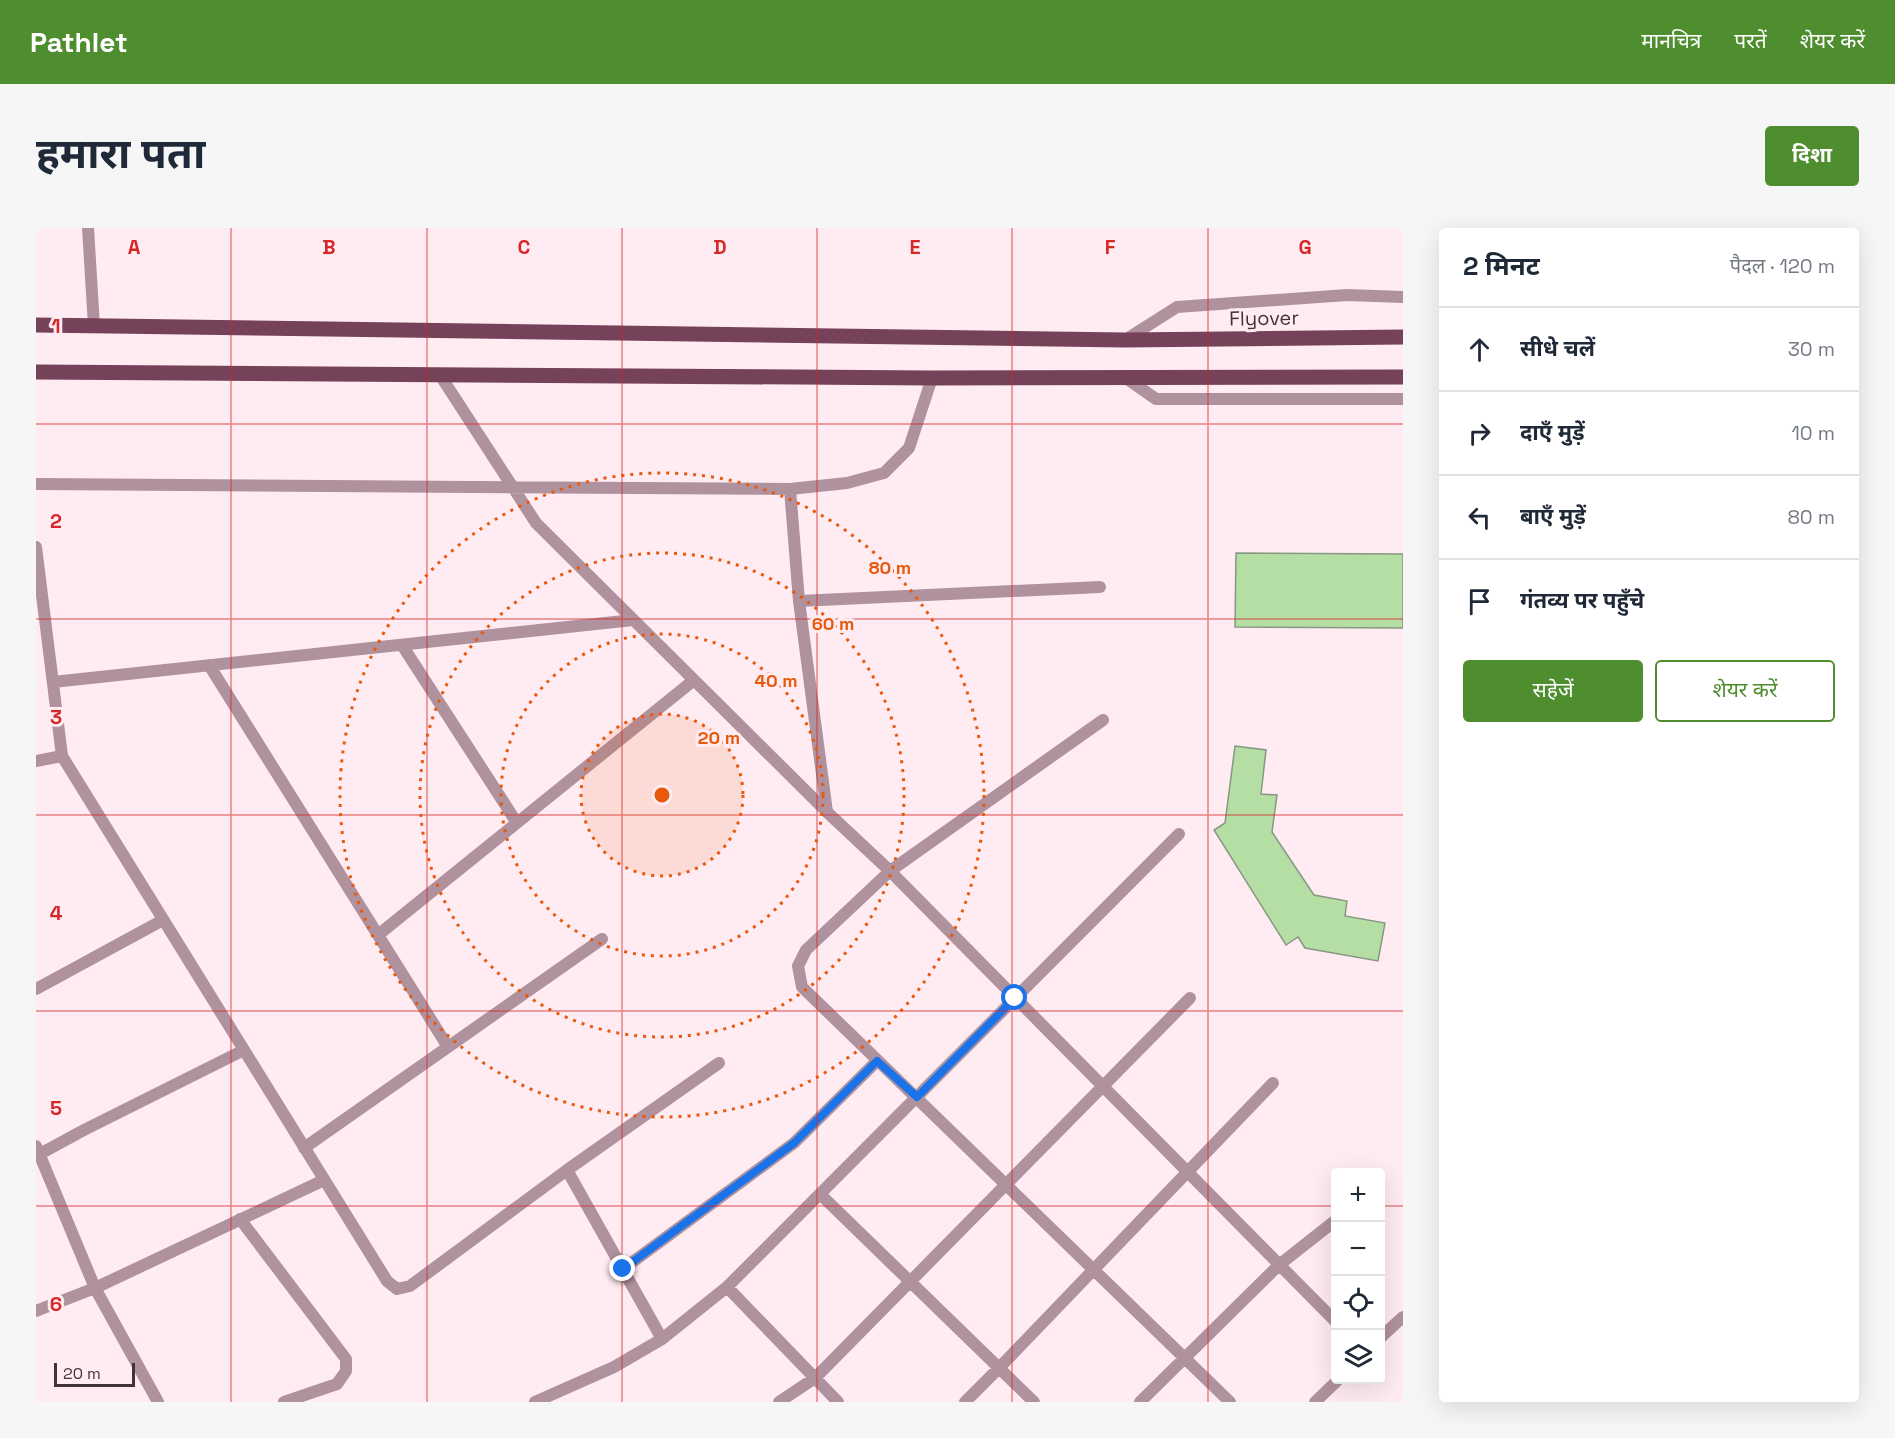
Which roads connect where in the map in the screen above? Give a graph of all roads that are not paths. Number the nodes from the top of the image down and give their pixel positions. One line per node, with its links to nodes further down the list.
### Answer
1 (88, 228): 4 (street)
2 (1403, 297): 6 (street)
3 (36, 325): 4 (main road, Flyover)
4 (94, 326): 6 (main road, Flyover)
5 (1403, 337): 6 (main road, Flyover)
6 (1125, 340)
7 (36, 372): 8 (main road)
8 (440, 375): 10 (main road); 14 (street)
9 (1403, 377): 11 (main road)
10 (932, 378): 11 (main road); 15 (street)
11 (1126, 378): 12 (street)
12 (1403, 399)
13 (36, 484): 14 (street)
14 (513, 487): 15 (street); 20 (street)
15 (790, 489): 18 (street)
16 (36, 547): 19 (street)
17 (1100, 587): 18 (street)
18 (799, 602): 28 (street)
19 (40, 606): 24 (street)
20 (633, 620): 21 (street); 23 (street)
21 (402, 645): 22 (street); 29 (street)
22 (209, 665): 24 (street); 33 (street)
23 (694, 680): 28 (street); 29 (street)
24 (53, 682): 26 (street)
25 (1103, 720): 31 (street)
26 (62, 756): 27 (street); 32 (street)
27 (36, 761)
28 (827, 812): 31 (street)
29 (517, 823): 33 (street)
30 (1179, 834): 36 (street)
31 (890, 871): 36 (street); 40 (street)
32 (163, 920): 35 (street); 39 (street)
33 (378, 935): 38 (street)
34 (602, 939): 38 (street)
35 (36, 989)
36 (1015, 998): 43 (street); 44 (street)
37 (1191, 998): 43 (street)
38 (448, 1047): 45 (street)
39 (244, 1050): 45 (street); 46 (street)
40 (877, 1061): 44 (street); 55 (street)
41 (719, 1063): 47 (street)
42 (1273, 1083): 48 (street)
43 (1103, 1086): 48 (street); 50 (street)
44 (917, 1097): 50 (street); 51 (street)
45 (304, 1148): 49 (street)
46 (37, 1152): 59 (street)
47 (567, 1170): 49 (street); 55 (street)
48 (1188, 1172): 54 (street); 56 (street)
49 (324, 1180): 52 (street)
50 (1006, 1184): 56 (street); 57 (street)
51 (820, 1194): 57 (street); 58 (street)
52 (240, 1220): 59 (street); 70 (street)
53 (1332, 1222): 54 (street)
54 (1279, 1264): 62 (street); 65 (street)
55 (623, 1269): 64 (street)
56 (1094, 1269): 65 (street); 66 (street)
57 (910, 1282): 66 (street); 67 (street)
58 (727, 1287): 64 (street); 67 (street)
59 (94, 1288): 60 (street); 69 (street)
60 (36, 1311)
61 (1403, 1317): 63 (street)
62 (1331, 1318)
63 (1385, 1333)
64 (662, 1339): 71 (street)
65 (1185, 1358): 76 (street); 77 (street)
66 (999, 1368): 74 (street); 75 (street)
67 (815, 1378): 72 (street); 73 (street)
68 (1334, 1384): 78 (street)
69 (158, 1402)
70 (284, 1402)
71 (535, 1402)
72 (779, 1402)
73 (838, 1402)
74 (965, 1402)
75 (1034, 1402)
76 (1140, 1402)
77 (1230, 1402)
78 (1315, 1402)

